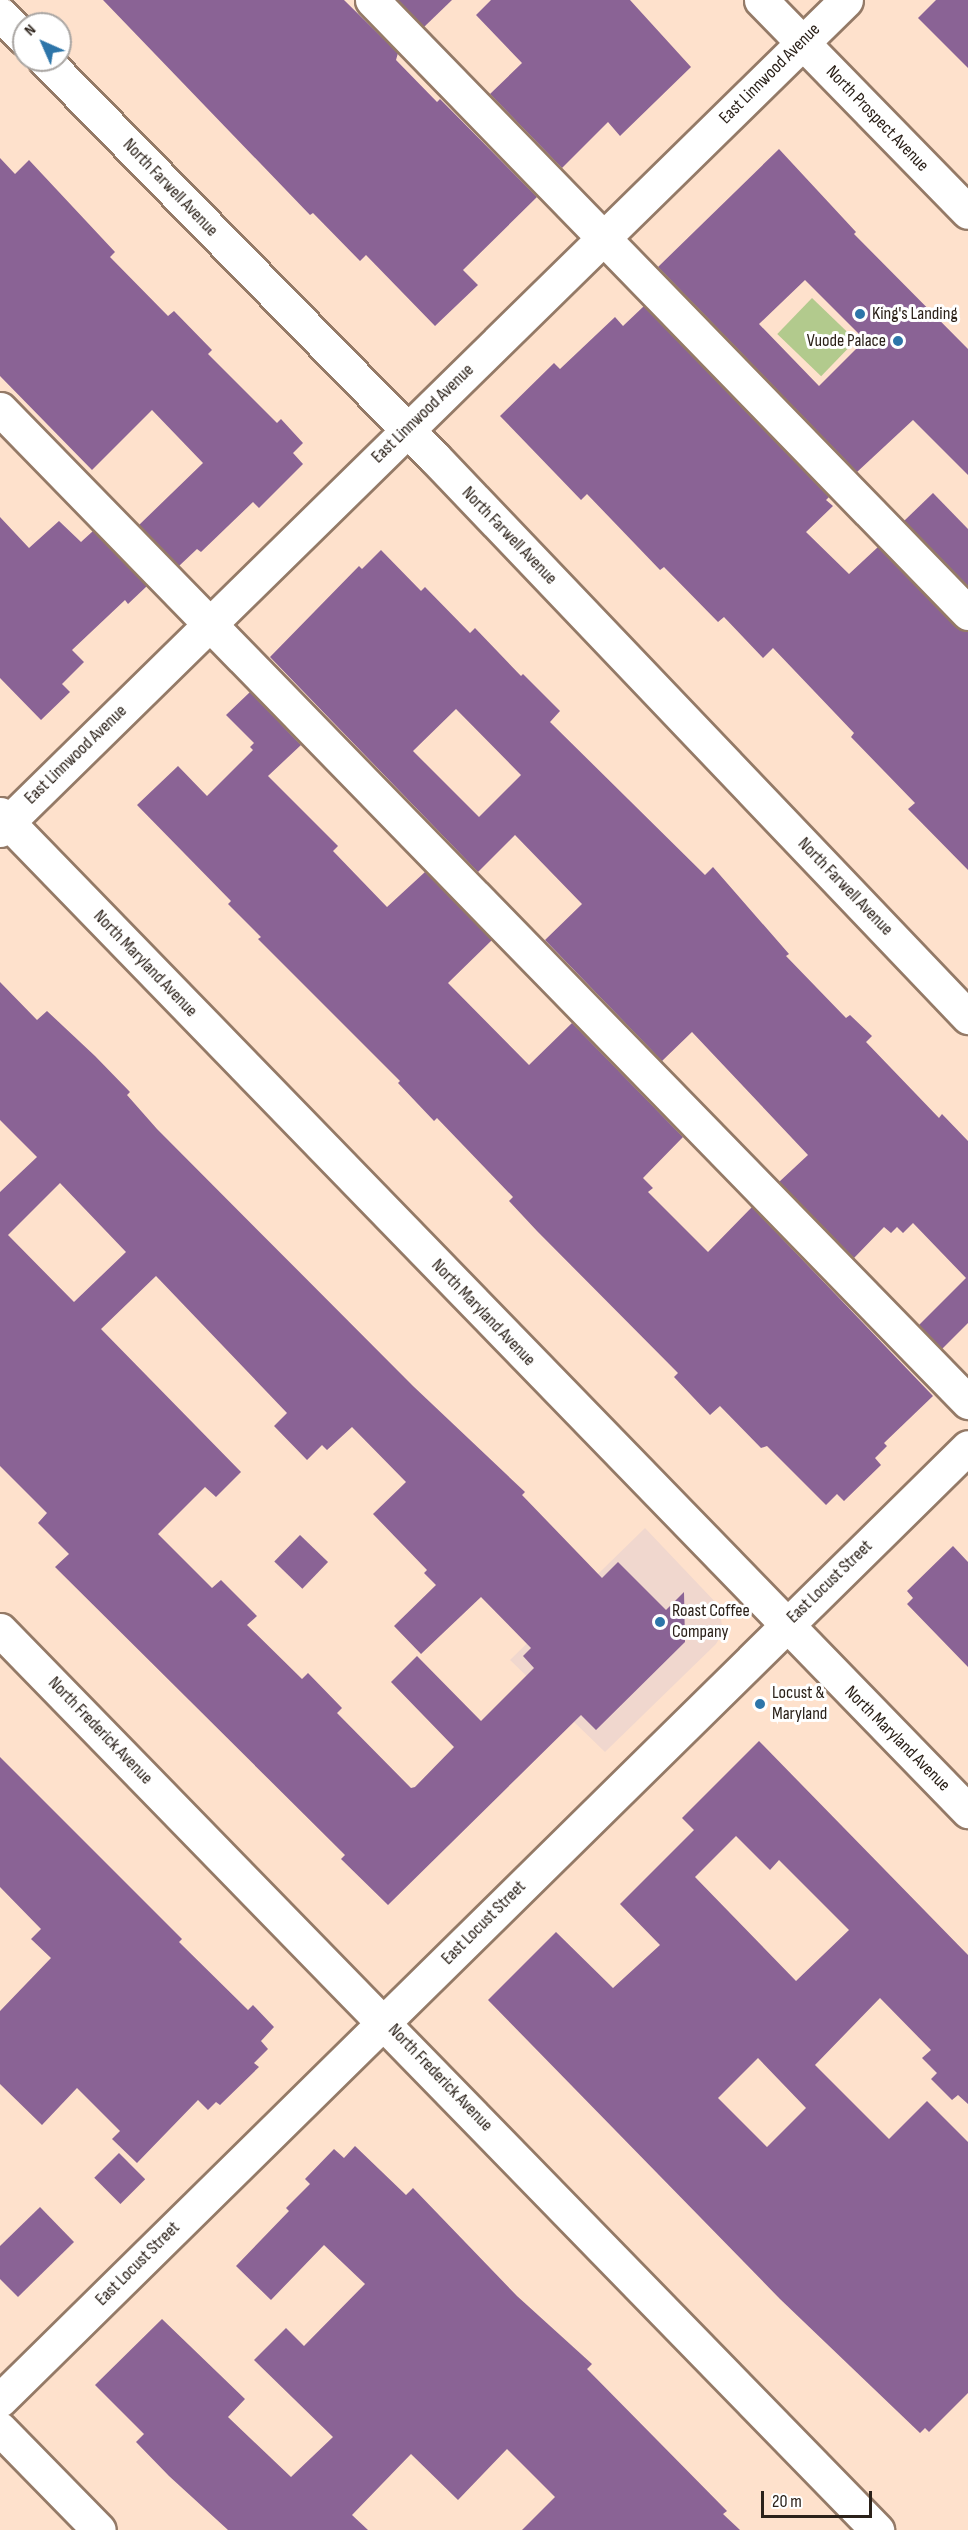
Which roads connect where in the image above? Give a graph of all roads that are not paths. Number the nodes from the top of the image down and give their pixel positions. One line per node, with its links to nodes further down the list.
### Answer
1 (372, 0): 9 (street)
2 (761, 0): 6 (street, North Prospect Avenue)
3 (846, 0): 6 (street, East Linnwood Avenue)
4 (0, 14): 5 (street)
5 (12, 26)
6 (803, 41): 8 (street, North Prospect Avenue); 9 (street, East Linnwood Avenue)
7 (57, 72): 11 (street, North Farwell Avenue)
8 (968, 212)
9 (604, 237): 11 (street, East Linnwood Avenue); 12 (street)
10 (0, 409): 13 (street)
11 (406, 430): 13 (street, East Linnwood Avenue); 15 (street, North Farwell Avenue)
12 (968, 613)
13 (210, 625): 14 (street, East Linnwood Avenue); 16 (street)
14 (2, 822): 18 (street, North Maryland Avenue)
15 (968, 1017)
16 (968, 1402)
17 (968, 1447): 18 (street, East Locust Street)
18 (786, 1625): 20 (street, North Maryland Avenue); 21 (street, East Locust Street)
19 (0, 1630): 21 (street, North Frederick Avenue)
20 (968, 1811)
21 (385, 2021): 22 (street, East Locust Street); 25 (street, North Frederick Avenue)
22 (0, 2400)
23 (0, 2429): 24 (street)
24 (99, 2530)
25 (877, 2530)

